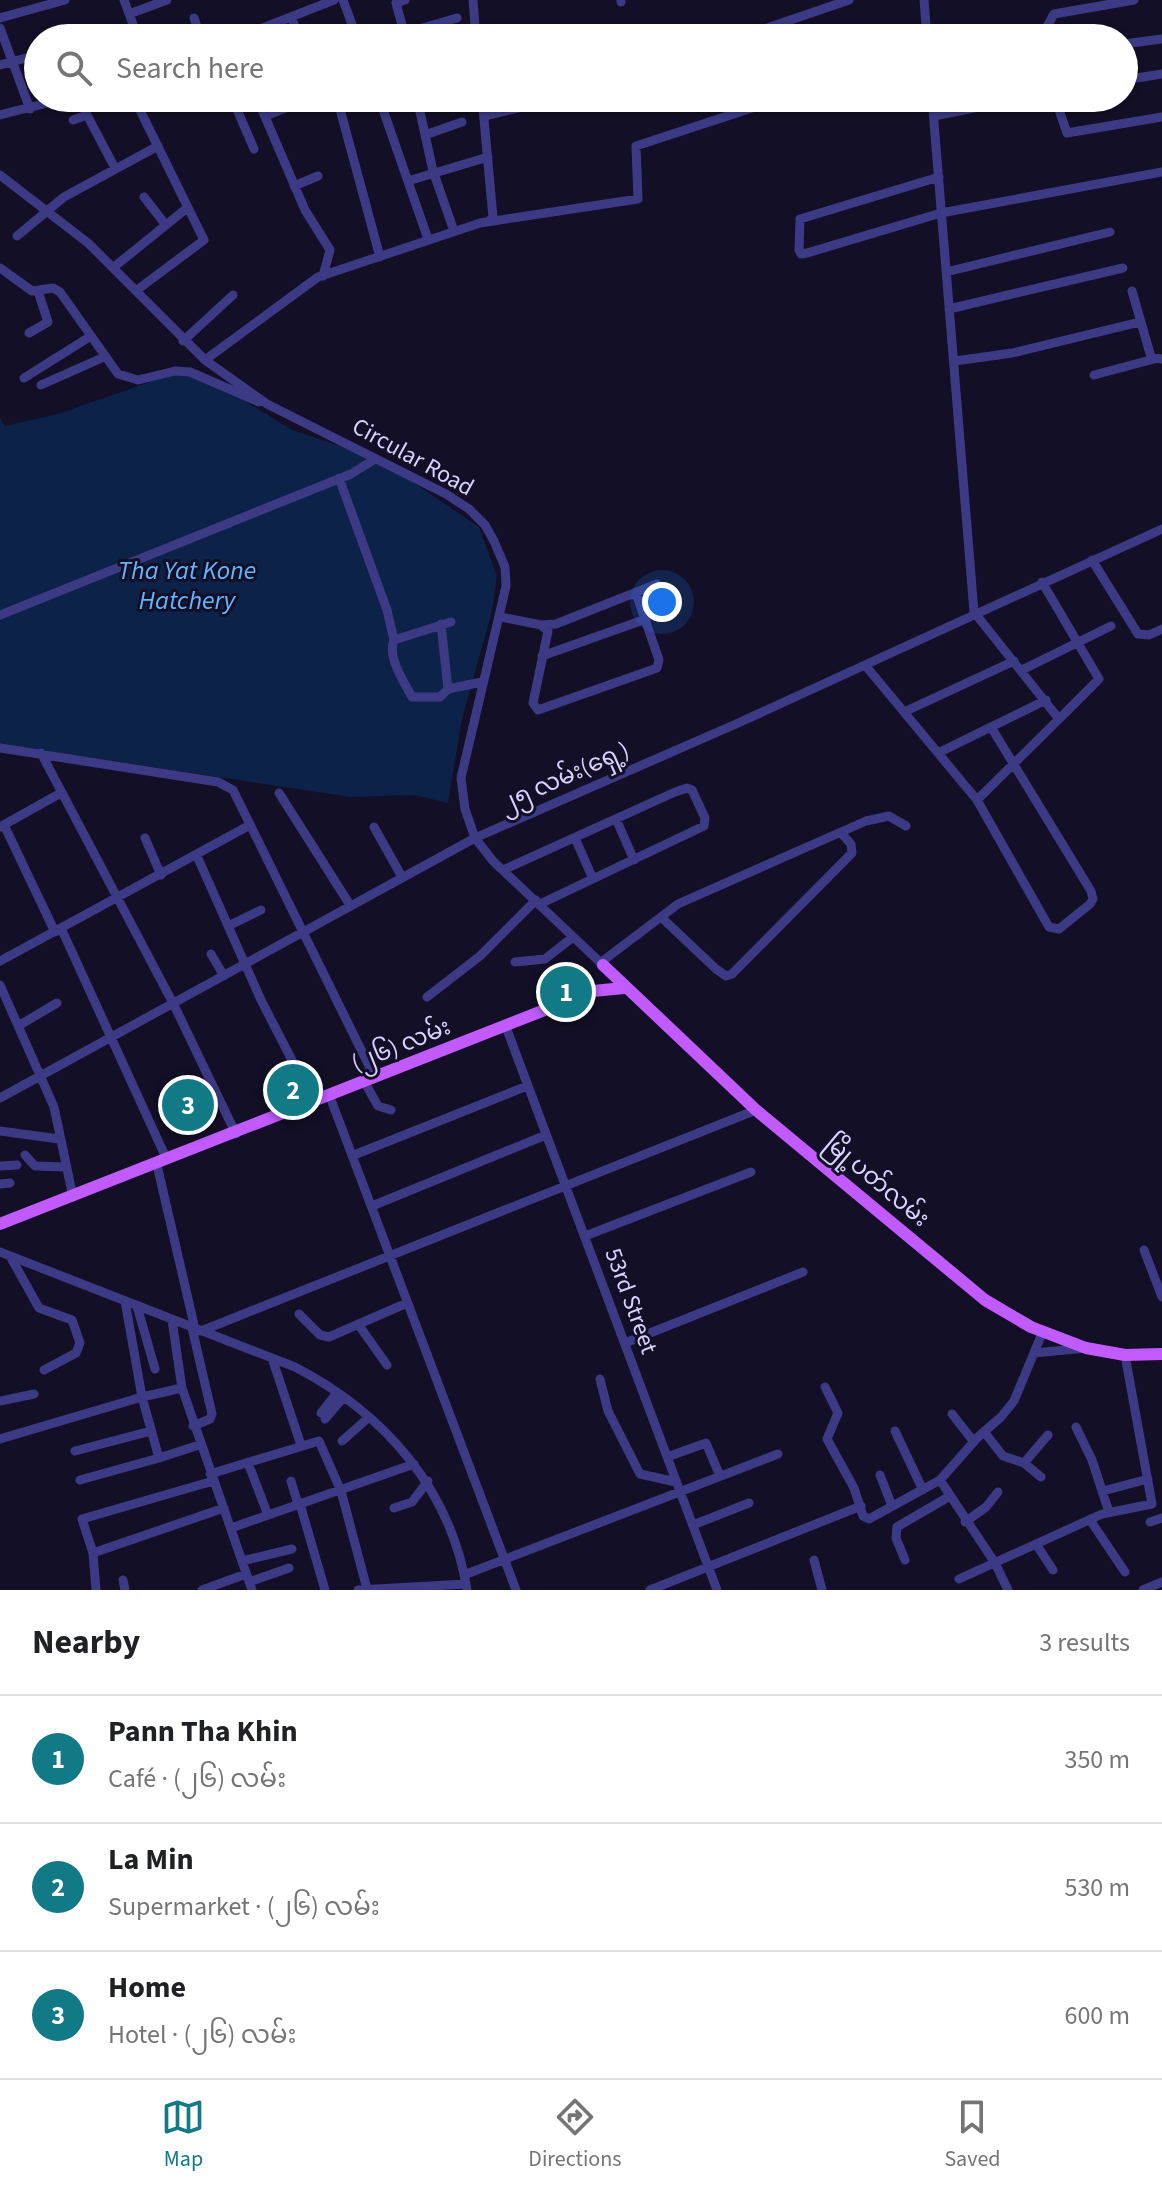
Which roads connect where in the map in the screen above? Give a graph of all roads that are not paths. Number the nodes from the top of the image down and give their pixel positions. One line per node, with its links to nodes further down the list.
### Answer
1 (65, 0): 13 (street)
2 (124, 0): 11 (street)
3 (167, 0): 11 (street)
4 (334, 0): 12 (street)
5 (343, 0): 20 (street)
6 (405, 0): 21 (street)
7 (473, 0): 23 (street)
8 (849, 0): 24 (street)
9 (924, 0): 25 (street)
10 (1134, 0): 26 (street)
11 (129, 14): 16 (street)
12 (291, 17): 18 (street); 19 (street)
13 (0, 18)
14 (194, 18): 17 (street)
15 (457, 18): 22 (street)
16 (133, 24)
17 (196, 24)
18 (277, 24)
19 (294, 24)
20 (352, 24)
21 (402, 24)
22 (440, 24)
23 (475, 24)
24 (779, 24)
25 (926, 24)
26 (1048, 24)
27 (0, 28): 31 (street)
28 (1162, 39): 29 (street)
29 (1138, 42)
30 (24, 59): 31 (street)
31 (13, 62): 32 (street); 35 (street)
32 (0, 65)
33 (1162, 74): 34 (street)
34 (1138, 78)
35 (24, 92)
36 (24, 110): 50 (street)
37 (141, 112): 58 (street)
38 (238, 112): 59 (street)
39 (263, 112): 51 (street)
40 (275, 112): 51 (street)
41 (341, 112): 79 (street)
42 (384, 112): 67 (street)
43 (422, 112): 57 (street)
44 (484, 112): 52 (street)
45 (501, 112): 52 (street)
46 (740, 112): 73 (street)
47 (934, 112): 53 (street)
48 (954, 112): 53 (street)
49 (1060, 112): 54 (street)
50 (0, 115)
51 (265, 116): 68 (street)
52 (484, 116): 60 (street)
53 (934, 116): 66 (street)
54 (1162, 117)
55 (73, 120): 61 (street)
56 (462, 122): 57 (street)
57 (425, 135): 62 (street)
58 (158, 146): 61 (street); 70 (street)
59 (254, 149)
60 (481, 159): 62 (street); 73 (street)
61 (115, 168): 71 (street)
62 (433, 171): 67 (street); 75 (street)
63 (1162, 172): 72 (street)
64 (0, 175): 71 (street, Circular Road)
65 (318, 176): 68 (street)
66 (939, 177): 72 (street); 72 (street)
67 (408, 181): 78 (street)
68 (294, 186): 84 (street)
69 (144, 197): 74 (street)
70 (187, 208): 74 (street); 85 (street)
71 (48, 210): 77 (street); 80 (street, Circular Road)
72 (941, 213): 83 (street)
73 (485, 222): 75 (street)
74 (165, 224): 80 (street)
75 (454, 231): 78 (street)
76 (1110, 232): 83 (street)
77 (17, 236)
78 (428, 239): 79 (street)
79 (380, 257): 84 (street)
80 (114, 267): 85 (street, Circular Road)
81 (0, 268): 86 (street)
82 (1123, 268): 89 (street)
83 (946, 272): 89 (street)
84 (323, 276): 96 (street)
85 (137, 290): 93 (street, Circular Road)
86 (38, 291): 91 (street); 92 (street)
87 (1132, 291): 90 (street)
88 (233, 295): 93 (street)
89 (949, 309): 97 (street)
90 (1140, 322): 95 (street); 97 (street)
91 (29, 333)
92 (91, 336): 94 (street); 99 (street)
93 (183, 341): 96 (street, Circular Road)
94 (104, 357): 100 (street); 101 (street)
95 (1158, 359): 98 (street)
96 (205, 360): 101 (street, Circular Road)
97 (955, 361): 109 (street)
98 (1094, 375)
99 (24, 378)
100 (41, 385)
101 (267, 404): 102 (street, Circular Road)
102 (375, 459): 103 (street); 111 (street, Circular Road)
103 (339, 478): 110 (street); 116 (street)
104 (1160, 533): 105 (street, ၂၅ လမ်း(ရှေ့))
105 (1092, 560): 106 (street, ၂၅ လမ်း(ရှေ့)); 115 (street)
106 (1042, 582): 109 (street, ၂၅ လမ်း(ရှေ့)); 117 (street)
107 (657, 584): 108 (street)
108 (636, 593): 112 (street); 113 (street)
109 (974, 612): 119 (street); 120 (street, ၂၅ လမ်း(ရှေ့))
110 (0, 615)
111 (501, 617): 113 (street); 122 (street, Circular Road)
112 (646, 619): 118 (street); 118 (street)
113 (541, 625): 118 (street)
114 (1111, 626): 117 (street)
115 (1162, 629)
116 (394, 640): 123 (street); 123 (street)
117 (1077, 643): 121 (street); 126 (street)
118 (542, 656)
119 (1014, 661): 121 (street); 125 (street)
120 (865, 665): 125 (street); 142 (street, ၂၅ လမ်း(ရှေ့))
121 (1022, 670): 124 (street)
122 (482, 682): 123 (street); 142 (street, Circular Road)
123 (448, 689)
124 (1046, 700): 126 (street); 127 (street)
125 (904, 712): 130 (street)
126 (1059, 719): 131 (street)
127 (991, 727): 130 (street); 131 (street)
128 (0, 748): 129 (street)
129 (41, 753): 133 (street); 136 (street)
130 (938, 753): 134 (street)
131 (1016, 764): 134 (street); 134 (street)
132 (279, 793): 152 (street)
133 (59, 794): 137 (street); 150 (street)
134 (977, 800)
135 (616, 819): 143 (street); 145 (street); 145 (street)
136 (250, 825): 144 (street); 157 (street)
137 (2, 826): 156 (street)
138 (906, 826): 140 (street)
139 (374, 827): 148 (street)
140 (841, 833): 154 (street); 154 (street)
141 (145, 838): 147 (street)
142 (475, 838): 146 (street, Circular Road); 148 (street, ၂၅ လမ်း(ရှေ့))
143 (575, 838): 146 (street); 149 (street)
144 (197, 856): 147 (street); 155 (street)
145 (634, 860): 149 (street)
146 (503, 870): 151 (street, Circular Road)
147 (161, 875): 150 (street)
148 (402, 877): 152 (street, ၂၅ လမ်း(ရှေ့))
149 (593, 879): 151 (street)
150 (118, 898): 156 (street); 170 (street)
151 (538, 902): 158 (street, Circular Road); 168 (street)
152 (350, 905): 157 (street, ၂၅ လမ်း(ရှေ့))
153 (261, 910): 155 (street)
154 (661, 917): 163 (street)
155 (228, 926): 162 (street)
156 (58, 930): 160 (street); 173 (street)
157 (304, 932): 162 (street, ၂၅ လမ်း(ရှေ့)); 175 (street)
158 (573, 937): 161 (street); 163 (street, Circular Road)
159 (211, 954): 164 (street)
160 (0, 961)
161 (515, 962)
162 (245, 964): 164 (street, ၂၅ လမ်း(ရှေ့)); 179 (street)
163 (602, 964): 166 (main road, မြို့ပတ်လမ်း); 167 (main road)
164 (224, 976): 170 (street, ၂၅ လမ်း(ရှေ့))
165 (0, 985): 171 (street)
166 (624, 988): 167 (main road, (၂၆) လမ်း); 181 (main road, မြို့ပတ်လမ်း)
167 (593, 991): 172 (main road, (၂၆) လမ်း)
168 (427, 997)
169 (57, 1003): 171 (street)
170 (174, 1005): 173 (street, ၂၅ လမ်း(ရှေ့)); 183 (street)
171 (18, 1026): 174 (street)
172 (506, 1027): 175 (main road, (၂၆) လမ်း); 176 (street, 53rd Street)
173 (110, 1039): 174 (street, ၂၅ လမ်း(ရှေ့)); 188 (street)
174 (41, 1077): 178 (street, ၂၅ လမ်း(ရှေ့)); 185 (street)
175 (370, 1080): 177 (main road, (၂၆) လမ်း); 180 (street)
176 (527, 1086): 184 (street, 53rd Street); 187 (street)
177 (330, 1097): 179 (main road, (၂၆) လမ်း); 187 (street)
178 (0, 1098)
179 (314, 1103): 183 (main road, (၂၆) လမ်း)
180 (391, 1110)
181 (756, 1110): 193 (street); 210 (main road, မြို့ပတ်လမ်း)
182 (0, 1131): 185 (street)
183 (236, 1134): 188 (main road, (၂၆) လမ်း)
184 (546, 1135): 193 (street, 53rd Street); 195 (street)
185 (59, 1139): 191 (street)
186 (25, 1155): 191 (street)
187 (354, 1155): 195 (street)
188 (162, 1162): 194 (main road, (၂၆) လမ်း); 209 (street)
189 (17, 1165): 190 (street)
190 (0, 1166)
191 (65, 1167): 194 (street)
192 (751, 1172): 197 (street)
193 (565, 1185): 197 (street, 53rd Street); 200 (street)
194 (73, 1197): 196 (main road, (၂၆) လမ်း)
195 (372, 1206): 200 (street)
196 (0, 1224)
197 (585, 1236): 211 (street, 53rd Street)
198 (1144, 1250): 202 (street)
199 (5, 1254): 203 (street); 219 (street)
200 (392, 1257): 204 (street); 209 (street)
201 (803, 1272): 211 (street)
202 (1162, 1297)
203 (125, 1301): 205 (street); 225 (street)
204 (407, 1303): 208 (street); 280 (street)
205 (137, 1306): 207 (street); 218 (street)
206 (299, 1314): 208 (street)
207 (172, 1320): 209 (street); 222 (street)
208 (358, 1324): 217 (street)
209 (196, 1330): 216 (street); 230 (street)
210 (1043, 1331): 212 (main road, မြို့ပတ်လမ်း); 213 (street)
211 (625, 1343): 243 (street, 53rd Street)
212 (1086, 1348): 213 (street); 215 (main road, မြို့ပတ်လမ်း)
213 (1034, 1353): 234 (street)
214 (1162, 1354): 215 (main road, မြို့ပတ်လမ်း)
215 (1125, 1355): 252 (street)
216 (272, 1358): 224 (street); 240 (street)
217 (387, 1365)
218 (155, 1369)
219 (44, 1370)
220 (600, 1379): 257 (street)
221 (825, 1387): 265 (street)
222 (182, 1388): 225 (street); 230 (street)
223 (34, 1394): 226 (street)
224 (339, 1396): 228 (street); 229 (street)
225 (142, 1397): 232 (street); 236 (street)
226 (0, 1401)
227 (952, 1414): 238 (street)
228 (323, 1416)
229 (368, 1418): 237 (street); 247 (street)
230 (193, 1426): 239 (street)
231 (1076, 1427): 260 (street)
232 (151, 1431): 241 (street); 244 (street)
233 (895, 1431): 258 (street)
234 (985, 1433): 238 (street); 246 (street)
235 (1048, 1435): 246 (street)
236 (0, 1439)
237 (342, 1441)
238 (974, 1442): 254 (street)
239 (199, 1445): 244 (street); 251 (street)
240 (301, 1445): 245 (street); 259 (street)
241 (75, 1451)
242 (778, 1454): 249 (street)
243 (667, 1457): 249 (street); 257 (street, 53rd Street)
244 (159, 1458): 253 (street)
245 (248, 1463): 251 (street); 270 (street)
246 (1024, 1463): 250 (street)
247 (414, 1464): 256 (street); 259 (street)
248 (880, 1475): 266 (street)
249 (720, 1476): 257 (street)
250 (1041, 1477)
251 (212, 1478): 267 (street); 279 (street)
252 (1148, 1479): 260 (street); 269 (street)
253 (80, 1480)
254 (940, 1480): 258 (street); 262 (street)
255 (291, 1481): 264 (street)
256 (428, 1481): 268 (street); 292 (street)
257 (678, 1486): 275 (street, 53rd Street); 280 (street)
258 (923, 1490): 266 (street)
259 (341, 1491): 264 (street); 293 (street)
260 (1103, 1491): 269 (street)
261 (998, 1492): 273 (street)
262 (950, 1496): 273 (street); 282 (street)
263 (749, 1503): 275 (street)
264 (299, 1504): 270 (street); 296 (street)
265 (861, 1506): 266 (street); 285 (street)
266 (892, 1506)
267 (224, 1508): 276 (street); 279 (street)
268 (394, 1508)
269 (1109, 1512): 272 (street)
270 (268, 1515): 276 (street)
271 (1162, 1518): 274 (street)
272 (1090, 1520): 277 (street); 288 (street)
273 (965, 1522): 284 (street)
274 (1150, 1522)
275 (693, 1525): 285 (street, 53rd Street)
276 (231, 1528): 283 (street)
277 (1036, 1544): 284 (street); 287 (street)
278 (292, 1549): 283 (street)
279 (93, 1553): 294 (street)
280 (505, 1559): 292 (street); 297 (street)
281 (814, 1560): 300 (street)
282 (905, 1560)
283 (242, 1561): 290 (street)
284 (995, 1563): 289 (street); 301 (street)
285 (708, 1567): 298 (street); 299 (street, 53rd Street)
286 (289, 1568): 290 (street)
287 (1053, 1570)
288 (1125, 1572)
289 (959, 1579)
290 (249, 1582): 295 (street)
291 (1162, 1582): 302 (street)
292 (466, 1583): 293 (street)
293 (369, 1589)
294 (96, 1590)
295 (202, 1590)
296 (325, 1590)
297 (516, 1590)
298 (650, 1590)
299 (717, 1590)
300 (822, 1590)
301 (1008, 1590)
302 (1143, 1590)

